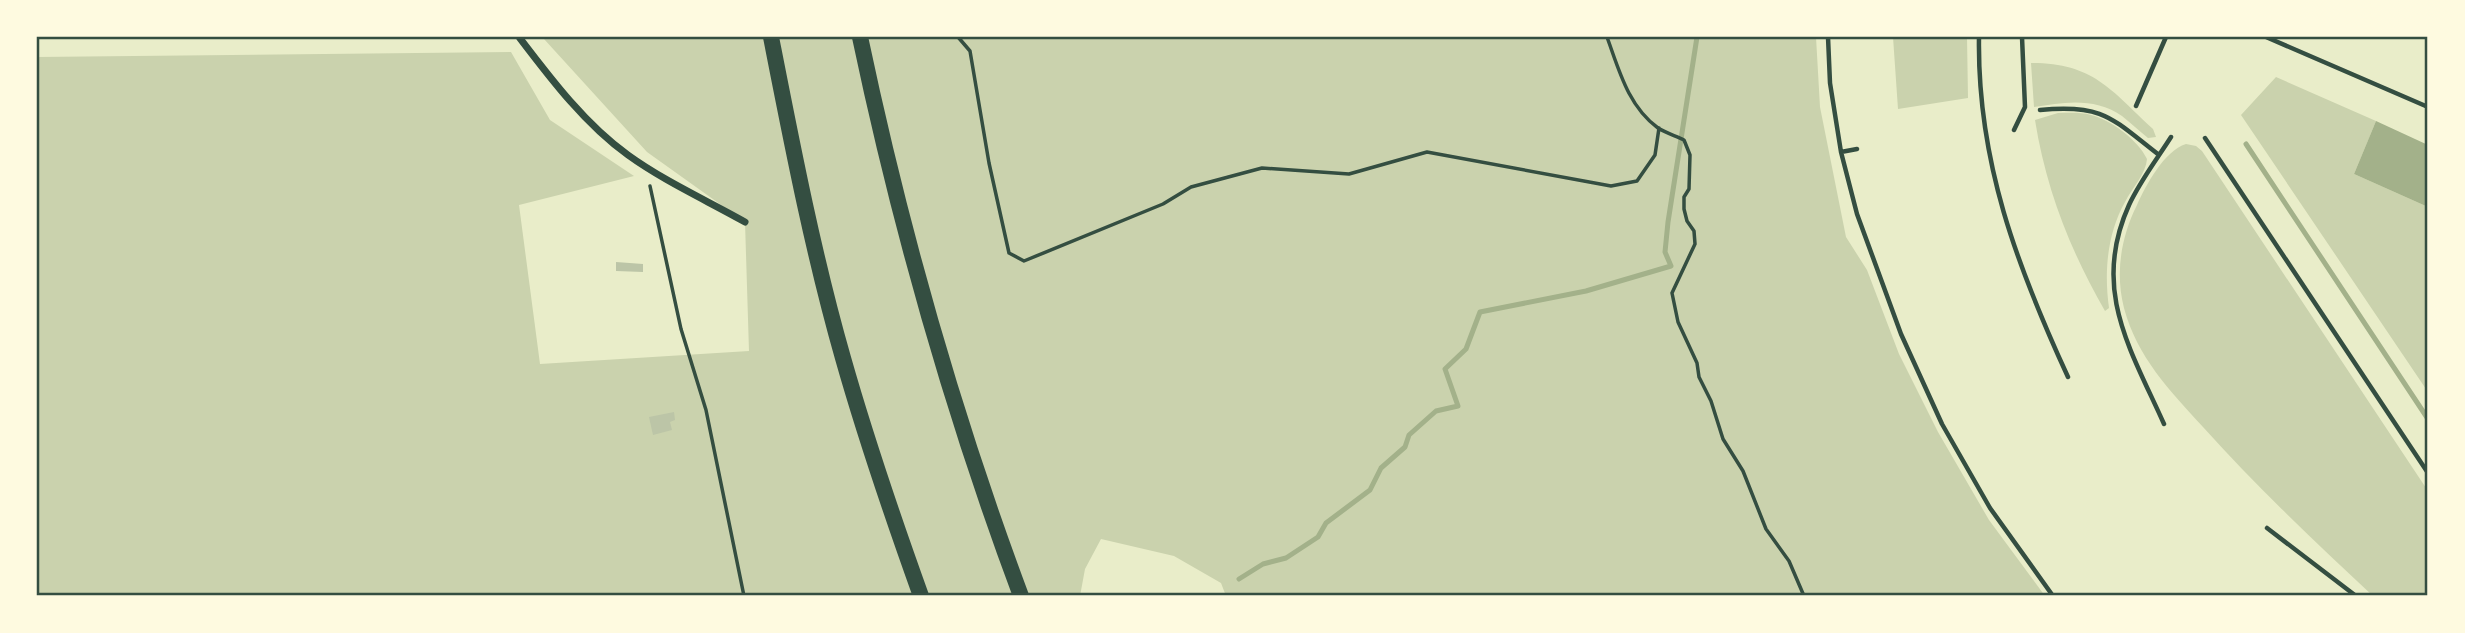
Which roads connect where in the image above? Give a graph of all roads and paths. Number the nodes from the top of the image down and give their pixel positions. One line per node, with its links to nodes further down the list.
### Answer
1 (519, 37): 21 (street)
2 (771, 37): 28 (highway)
3 (860, 37): 29 (highway)
4 (958, 37): 14 (path)
5 (1607, 37): 14 (path)
6 (1828, 37): 19 (lane)
7 (1979, 37): 23 (lane)
8 (2022, 37): 15 (lane)
9 (2166, 37): 11 (lane)
10 (2266, 37): 12 (lane)
11 (2136, 106)
12 (2428, 107)
13 (2040, 110): 20 (lane)
14 (1658, 128): 30 (path)
15 (2014, 130)
16 (2171, 137): 20 (lane)
17 (2205, 138): 25 (lane)
18 (1857, 149): 19 (lane)
19 (1841, 152): 31 (lane)
20 (2159, 155): 24 (lane)
21 (647, 166): 22 (street); 27 (path)
22 (745, 222)
23 (2067, 377)
24 (2164, 424)
25 (2428, 473)
26 (2267, 528): 32 (lane)
27 (744, 596)
28 (921, 596)
29 (1021, 596)
30 (1804, 596)
31 (2053, 596)
32 (2356, 596)

